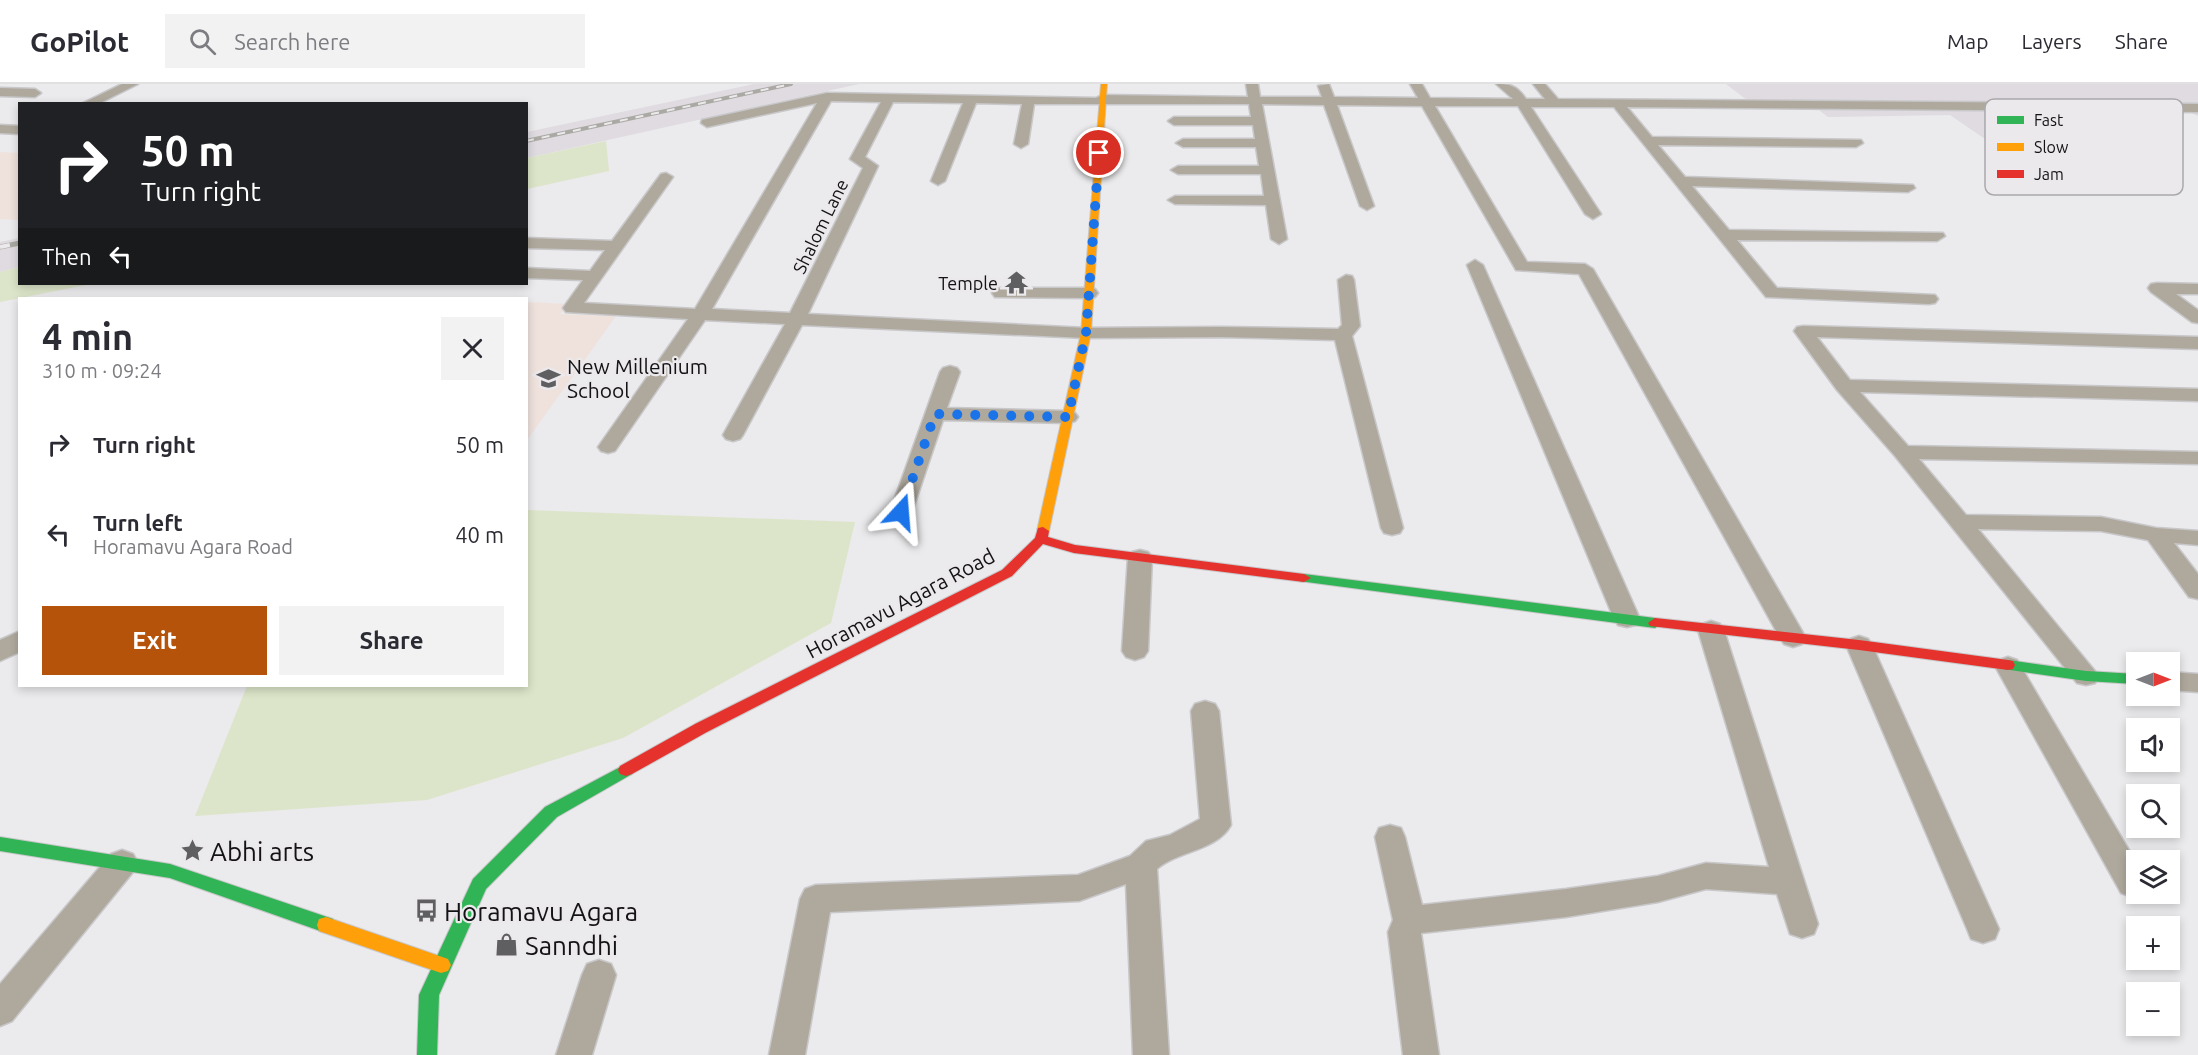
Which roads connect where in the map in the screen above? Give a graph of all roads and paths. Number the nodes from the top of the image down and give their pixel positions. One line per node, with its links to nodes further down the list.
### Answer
1 (132, 84): 20 (street)
2 (967, 84): 15 (street)
3 (1104, 84): 17 (street)
4 (1252, 84): 18 (street)
5 (1323, 84): 19 (street)
6 (1502, 84): 13 (street)
7 (1542, 88): 13 (street); 21 (street)
8 (1657, 91): 23 (street)
9 (0, 92): 10 (street)
10 (35, 93)
11 (1420, 93): 13 (street); 19 (street); 85 (street)
12 (827, 97): 14 (street); 29 (street); 60 (street)
13 (1518, 97): 21 (street); 46 (street)
14 (889, 98): 15 (street); 61 (street, Shalom Lane)
15 (967, 100): 16 (street); 40 (street)
16 (1029, 100): 17 (street); 36 (street)
17 (1102, 100): 18 (street); 58 (street)
18 (1255, 100): 19 (street); 28 (street)
19 (1329, 100): 45 (street)
20 (92, 102)
21 (1555, 103): 22 (street)
22 (1617, 103): 23 (street); 32 (street)
23 (1671, 104): 24 (street)
24 (1985, 106)
25 (2183, 108): 26 (street)
26 (2198, 108)
27 (1174, 121): 28 (street)
28 (1259, 121): 34 (street)
29 (707, 123)
30 (0, 129): 31 (street)
31 (18, 130)
32 (1648, 141): 35 (street); 41 (street)
33 (1184, 143): 34 (street)
34 (1262, 143): 38 (street)
35 (1856, 143)
36 (1021, 144)
37 (1178, 170): 38 (street)
38 (1267, 170): 44 (street)
39 (666, 177): 51 (street)
40 (938, 181)
41 (1680, 181): 42 (street); 47 (street)
42 (1908, 188)
43 (1175, 200): 44 (street)
44 (1272, 201): 49 (street)
45 (1367, 206)
46 (1593, 214)
47 (1725, 236): 48 (street); 59 (street)
48 (1937, 236)
49 (1279, 239)
50 (528, 243): 51 (street)
51 (617, 246): 54 (street)
52 (1475, 265): 83 (street)
53 (528, 273): 54 (street)
54 (595, 276): 60 (street)
55 (1346, 280): 64 (street)
56 (2198, 289): 62 (street)
57 (1001, 293): 58 (street)
58 (1089, 293): 63 (street)
59 (1929, 299)
60 (701, 314): 61 (street); 72 (street)
61 (797, 318): 63 (street); 71 (street)
62 (2198, 318)
63 (1086, 333): 64 (street); 70 (street)
64 (1343, 335): 77 (street)
65 (2198, 343): 67 (street)
66 (950, 372): 69 (street)
67 (1844, 386): 68 (street); 73 (street)
68 (2198, 395)
69 (935, 414): 70 (street); 75 (street)
70 (1068, 417): 80 (street)
71 (733, 435)
72 (608, 447)
73 (1902, 452): 74 (street); 76 (street)
74 (2198, 459)
75 (901, 512)
76 (1960, 522): 78 (street); 91 (street)
77 (1392, 528)
78 (2156, 535): 79 (street); 82 (street)
79 (2198, 538)
80 (1041, 539): 81 (street); 105 (street, Horamavu Agara Road)
81 (1140, 557): 83 (street); 88 (street)
82 (2198, 591)
83 (1628, 619): 84 (street)
84 (1711, 630): 85 (street); 101 (street)
85 (1793, 638): 87 (street)
86 (18, 641): 89 (street)
87 (1859, 645): 90 (street); 104 (street)
88 (1135, 651)
89 (0, 652)
90 (2008, 666): 91 (street); 100 (street)
91 (2086, 676): 92 (street)
92 (2126, 678)
93 (2180, 682): 94 (street)
94 (2198, 683)
95 (1205, 711): 99 (street)
96 (1390, 837): 102 (street)
97 (0, 844): 98 (street)
98 (122, 863): 105 (street); 107 (street)
99 (1141, 865): 110 (street); 111 (street)
100 (2126, 873)
101 (1789, 882): 102 (street); 103 (street)
102 (1408, 920): 112 (street)
103 (1802, 924)
104 (1983, 929)
105 (441, 965): 108 (street, Horamavu Agara Road)
106 (599, 975): 109 (street)
107 (0, 1010)
108 (427, 1055)
109 (574, 1055)
110 (787, 1055)
111 (1151, 1055)
112 (1421, 1055)

